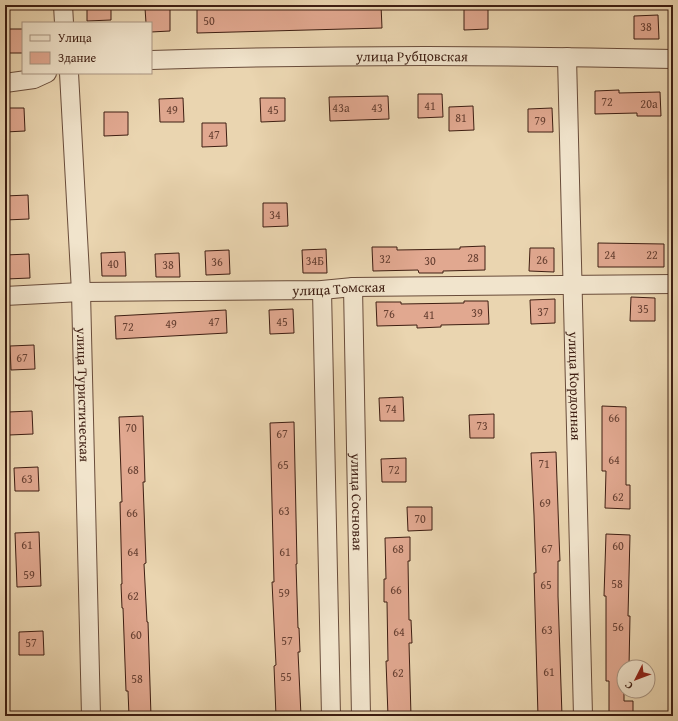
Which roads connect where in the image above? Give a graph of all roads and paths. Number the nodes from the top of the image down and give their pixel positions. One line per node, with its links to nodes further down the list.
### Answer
1 (63, 5): 2 (street)
2 (64, 22)
3 (567, 57): 4 (street, улица Рубцовская); 5 (street, улица Рубцовская); 10 (street, улица Кордонная)
4 (673, 59)
5 (152, 60)
6 (45, 74): 8 (street)
7 (69, 74): 13 (street, улица Туристическая)
8 (5, 83)
9 (673, 284): 10 (street, улица Томская)
10 (573, 285): 11 (street, улица Томская); 18 (street, улица Кордонная)
11 (353, 287): 12 (street, улица Томская); 17 (street, улица Сосновая)
12 (322, 290): 13 (street, улица Томская); 16 (street)
13 (81, 292): 14 (street, улица Томская); 15 (street, улица Туристическая)
14 (5, 296)
15 (91, 716)
16 (331, 716)
17 (361, 716)
18 (583, 716)

